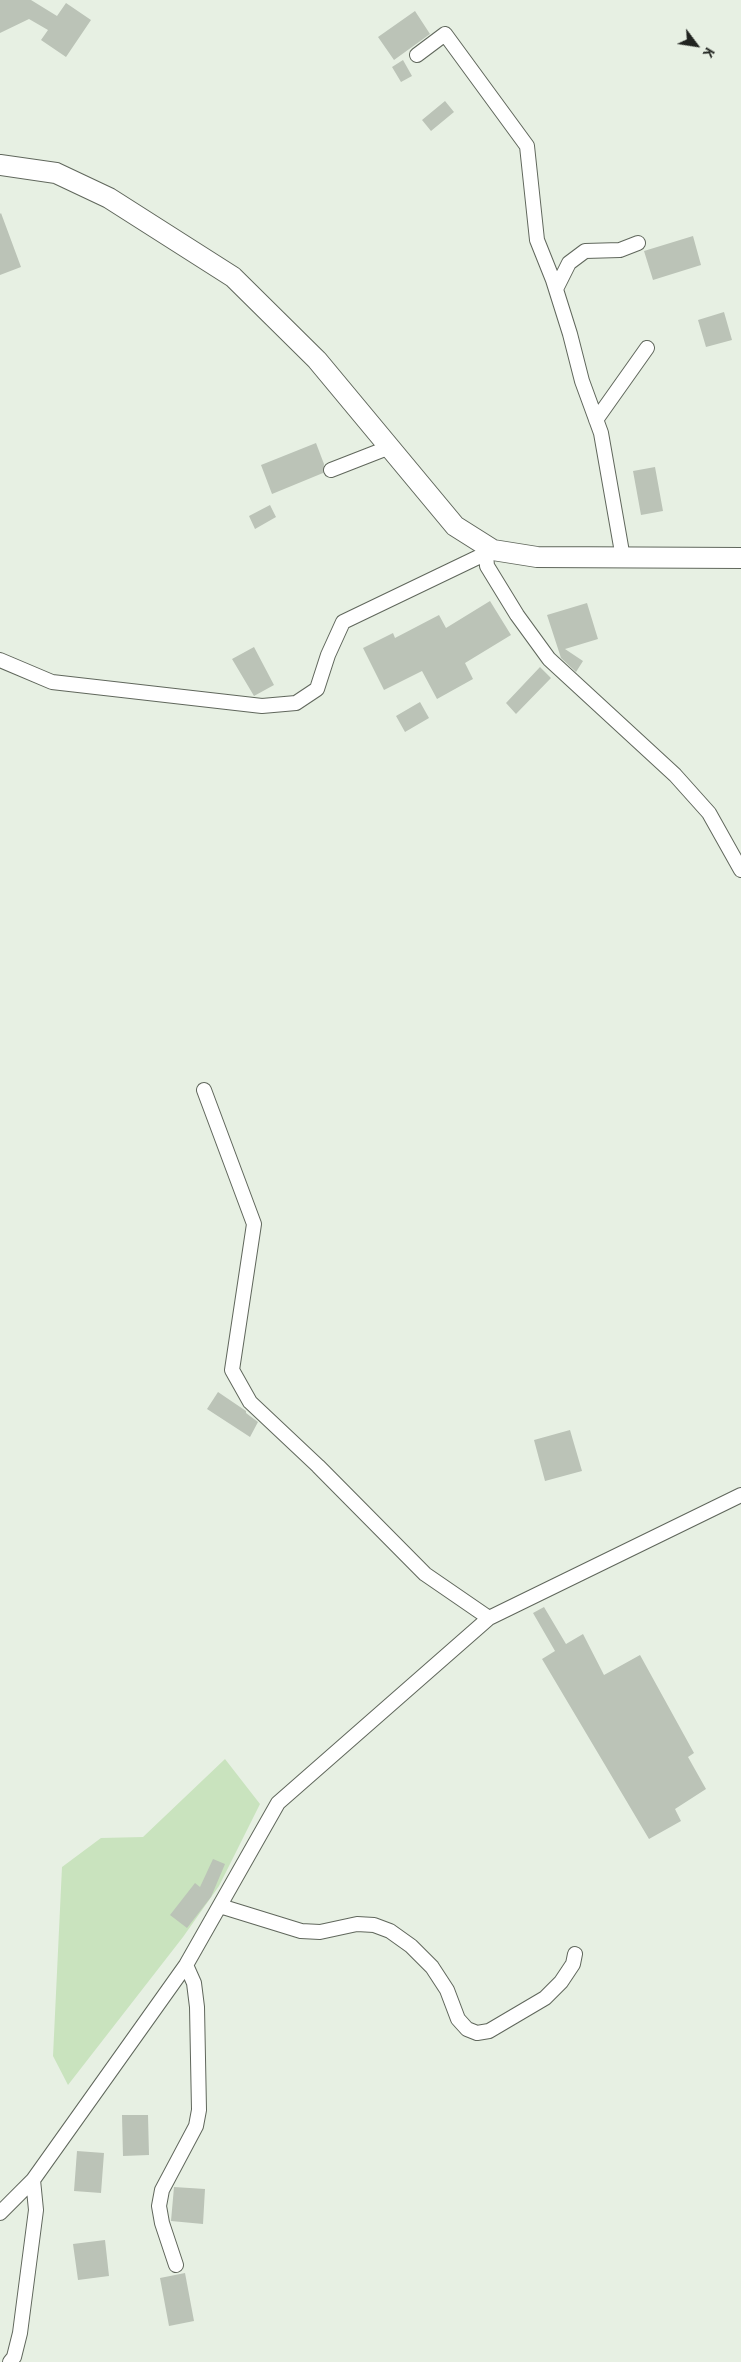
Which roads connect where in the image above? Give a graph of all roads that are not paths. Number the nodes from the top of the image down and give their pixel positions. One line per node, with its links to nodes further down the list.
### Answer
1 (417, 54): 4 (street)
2 (0, 165): 7 (street)
3 (638, 242): 4 (street)
4 (556, 288): 6 (street)
5 (647, 348): 6 (street)
6 (596, 420): 10 (street)
7 (390, 447): 8 (street); 9 (street)
8 (332, 470)
9 (490, 552): 10 (street); 12 (street); 13 (street)
10 (624, 558): 11 (street)
11 (741, 558)
12 (0, 660)
13 (741, 870)
14 (204, 1090): 16 (street)
15 (741, 1495): 16 (street)
16 (489, 1618): 17 (street)
17 (220, 1906): 18 (street); 19 (street)
18 (575, 1954)
19 (186, 1965): 20 (street); 22 (street)
20 (33, 2180): 21 (street); 23 (street)
21 (0, 2213)
22 (176, 2265)
23 (10, 2362)

